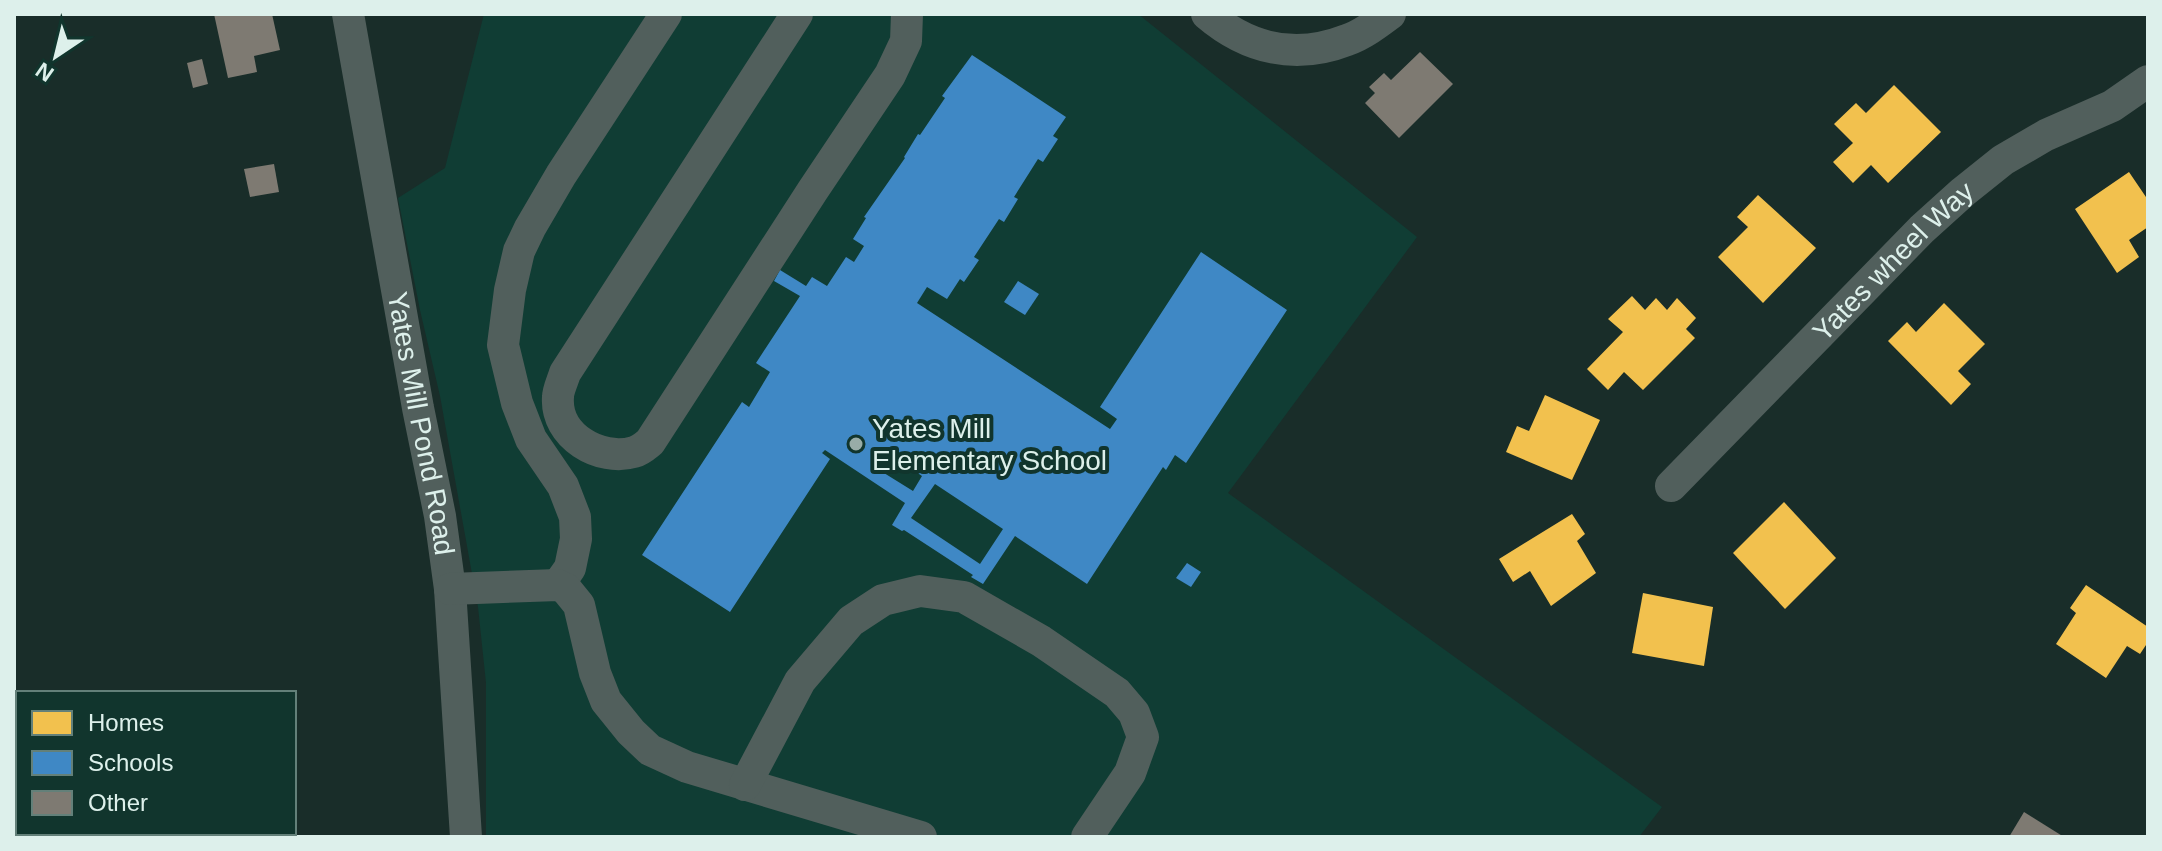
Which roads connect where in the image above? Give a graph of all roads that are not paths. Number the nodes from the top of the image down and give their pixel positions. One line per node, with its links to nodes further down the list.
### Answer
1 (348, 14): 10 (street, Yates Mill Pond Road)
2 (666, 14): 9 (street)
3 (797, 14): 4 (street)
4 (907, 14)
5 (1207, 14): 6 (street)
6 (1390, 14)
7 (2148, 81): 8 (street, Yates wheel Way)
8 (1671, 486)
9 (558, 585): 10 (street); 11 (street)
10 (450, 589): 12 (street, Yates Mill Pond Road)
11 (745, 785): 13 (street); 14 (street)
12 (466, 837)
13 (921, 837)
14 (1087, 837)

